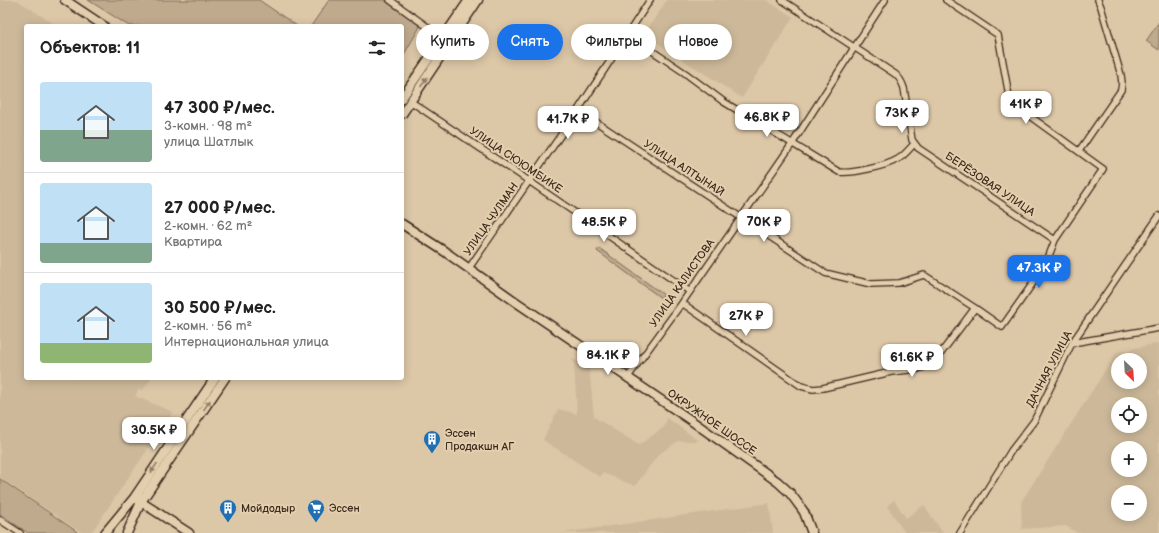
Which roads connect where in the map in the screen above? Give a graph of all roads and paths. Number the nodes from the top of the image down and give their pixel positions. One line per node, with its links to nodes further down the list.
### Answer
1 (65, 0): 10 (street)
2 (390, 0): 11 (street)
3 (469, 0): 12 (street)
4 (478, 0): 19 (street, one-way to 4)
5 (650, 0): 13 (street, УЛИЦА ЧУЛМАН)
6 (782, 0): 14 (street)
7 (885, 0): 14 (street, УЛИЦА КАЛИСТОВА)
8 (946, 0): 24 (street)
9 (1098, 0): 24 (street)
10 (101, 24)
11 (423, 24)
12 (453, 24)
13 (634, 24)
14 (855, 47): 22 (street, УЛИЦА КАЛИСТОВА); 23 (street)
15 (656, 54): 22 (street)
16 (428, 60): 18 (street)
17 (610, 60): 20 (street, УЛИЦА ЧУЛМАН)
18 (404, 95)
19 (410, 102): 21 (street); 25 (street, УЛИЦА СЮЮМБИКЕ)
20 (578, 110): 25 (street, УЛИЦА ЧУЛМАН); 27 (street, УЛИЦА АЛТЫНАЙ)
21 (404, 111)
22 (792, 144): 23 (street); 27 (street, УЛИЦА КАЛИСТОВА)
23 (914, 144): 29 (street, БЕРЁЗОВАЯ УЛИЦА)
24 (1079, 151): 29 (street)
25 (529, 181): 30 (street, УЛИЦА ЧУЛМАН); 31 (street, УЛИЦА СЮЮМБИКЕ)
26 (1159, 216): 35 (street, ДАЧНАЯ УЛИЦА)
27 (741, 217): 31 (street, УЛИЦА КАЛИСТОВА); 33 (street, УЛИЦА АЛТЫНАЙ)
28 (404, 225): 30 (street, ОКРУЖНОЕ ШОССЕ)
29 (1055, 240): 33 (street, УЛИЦА АЛТЫНАЙ)
30 (469, 268): 36 (street, ОКРУЖНОЕ ШОССЕ)
31 (689, 291): 32 (street, УЛИЦА КАЛИСТОВА)
32 (682, 302): 33 (street); 36 (street, УЛИЦА КАЛИСТОВА)
33 (975, 308)
34 (1159, 328): 35 (street)
35 (1072, 343): 46 (street, ДАЧНАЯ УЛИЦА)
36 (628, 377): 45 (street, ОКРУЖНОЕ ШОССЕ)
37 (213, 380): 39 (street, one-way to 39)
38 (224, 380): 39 (street, one-way to 38)
39 (138, 500): 42 (street); 43 (street); 44 (street)
40 (0, 520): 41 (street)
41 (20, 533)
42 (105, 533)
43 (127, 533)
44 (189, 533)
45 (812, 533)
46 (960, 533)

